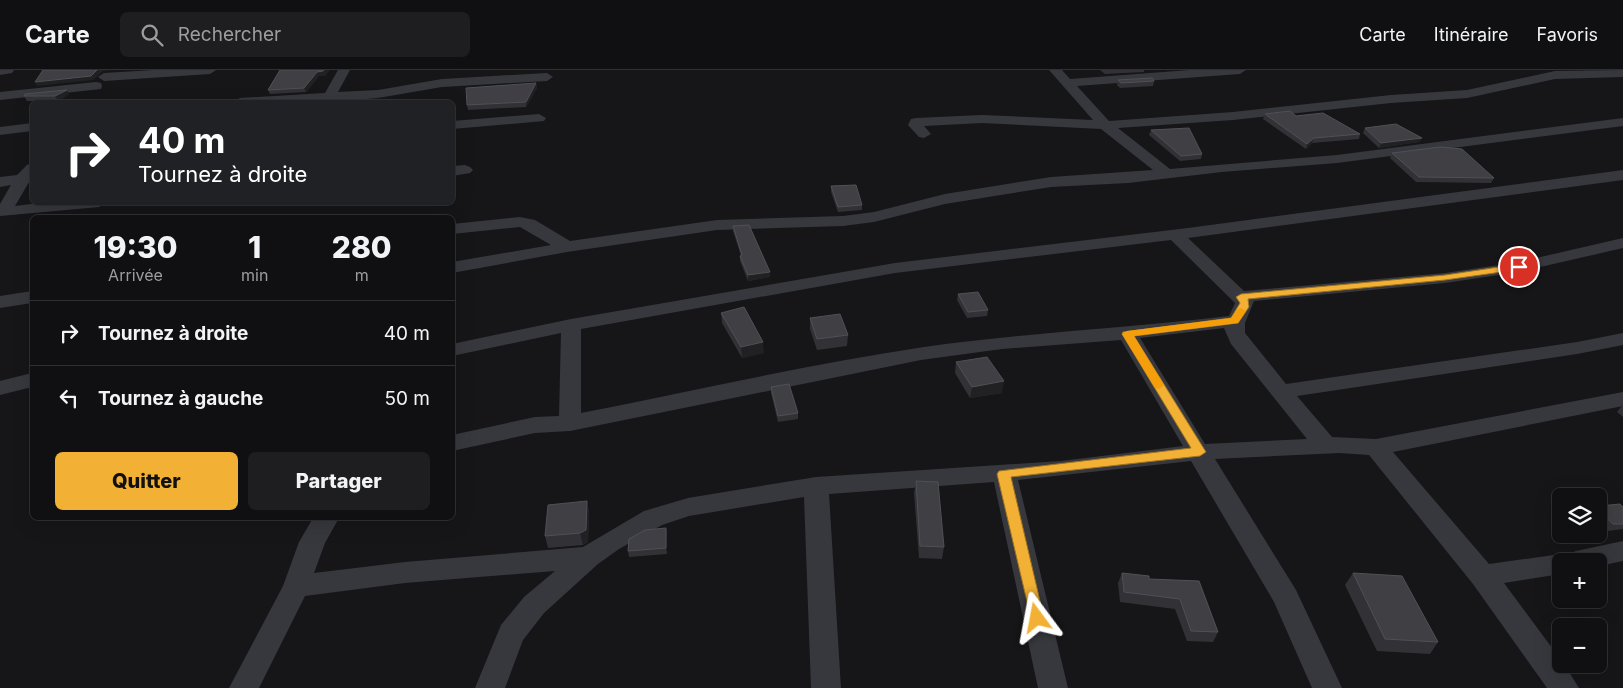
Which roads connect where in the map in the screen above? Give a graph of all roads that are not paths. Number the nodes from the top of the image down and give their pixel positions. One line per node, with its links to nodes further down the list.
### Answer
1 (8, 70): 6 (street)
2 (210, 70): 9 (street)
3 (344, 70): 12 (street)
4 (1055, 70): 10 (street)
5 (1240, 70): 10 (street)
6 (0, 71)
7 (1623, 74): 18 (street)
8 (547, 77): 12 (street)
9 (103, 78): 11 (street); 13 (street)
10 (1067, 83): 18 (street)
11 (0, 96)
12 (329, 98): 14 (street)
13 (82, 100)
14 (284, 100)
15 (539, 118): 17 (street)
16 (1623, 122): 23 (street)
17 (455, 125)
18 (1105, 125): 21 (street); 23 (street)
19 (30, 127): 20 (street)
20 (0, 131)
21 (924, 134)
22 (28, 173): 25 (street); 26 (street)
23 (1166, 173): 30 (street)
24 (1623, 175): 28 (street)
25 (0, 182)
26 (70, 205)
27 (455, 229): 30 (street)
28 (1175, 235): 33 (street); 36 (street)
29 (1623, 243): 33 (street)
30 (566, 246): 31 (street)
31 (455, 267)
32 (30, 297): 34 (street)
33 (1241, 297): 35 (street)
34 (0, 302)
35 (1235, 321): 37 (street); 42 (street)
36 (571, 324): 39 (street); 44 (street)
37 (1127, 334): 44 (street); 48 (street)
38 (1623, 339): 42 (street)
39 (455, 349)
40 (30, 380): 41 (street)
41 (0, 388)
42 (1280, 392): 46 (street)
43 (1623, 399): 47 (street)
44 (570, 423): 45 (street)
45 (455, 442)
46 (1327, 447): 47 (street); 48 (street)
47 (1376, 447): 56 (street)
48 (1200, 452): 49 (street); 62 (street)
49 (1004, 474): 50 (street); 61 (street)
50 (816, 486): 54 (street); 60 (street)
51 (325, 520): 57 (street)
52 (1623, 551): 53 (street)
53 (1607, 554)
54 (589, 557): 57 (street); 59 (street)
55 (1552, 565): 56 (street)
56 (1483, 576): 63 (street)
57 (296, 587): 58 (street)
58 (244, 688)
59 (490, 688)
60 (826, 688)
61 (1053, 688)
62 (1327, 688)
63 (1564, 688)

